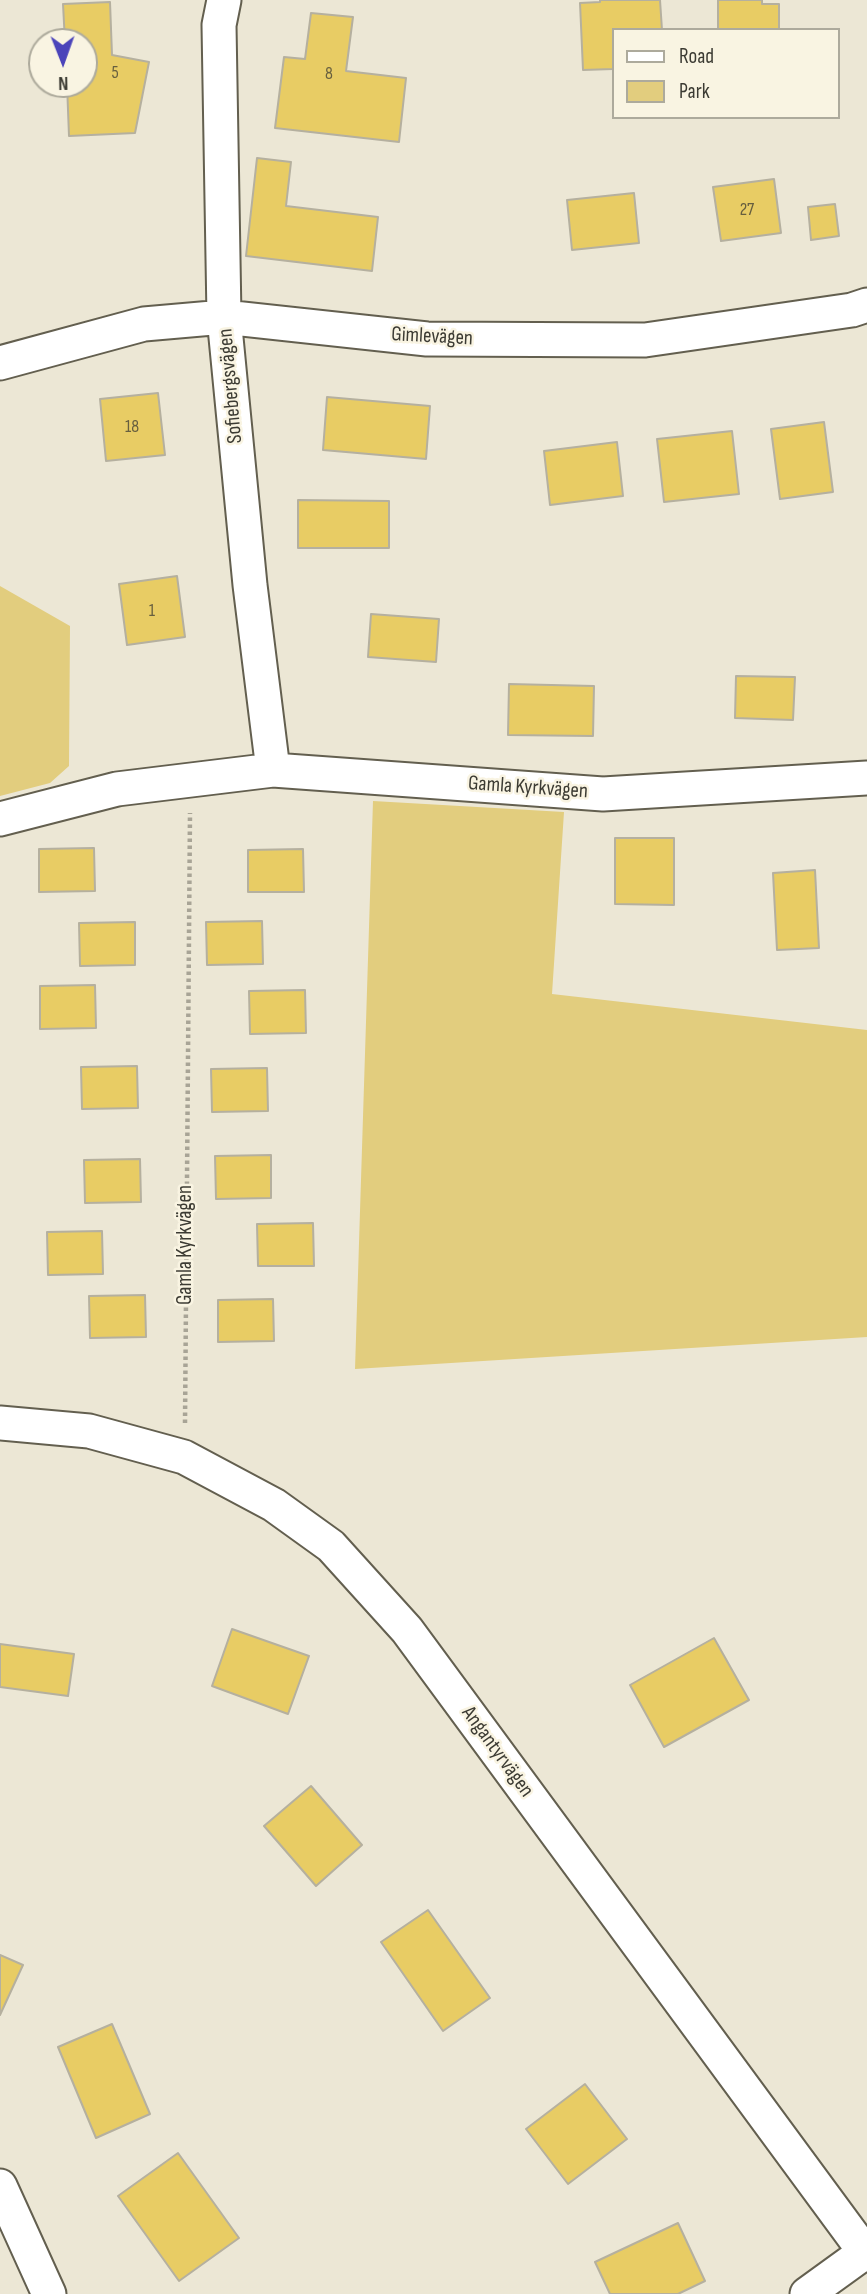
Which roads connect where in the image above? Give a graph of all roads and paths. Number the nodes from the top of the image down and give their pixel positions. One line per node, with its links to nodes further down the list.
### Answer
1 (223, 0): 3 (street, Sofiebergsvägen)
2 (867, 305): 3 (street, Gimlevägen)
3 (224, 317): 4 (street, Gimlevägen); 5 (street, Sofiebergsvägen)
4 (0, 363)
5 (273, 771): 6 (street, Gamla Kyrkvägen); 7 (street, Gamla Kyrkvägen)
6 (867, 779)
7 (190, 780): 8 (street, Gamla Kyrkvägen); 10 (path, Gamla Kyrkvägen)
8 (0, 819)
9 (0, 1423): 10 (street, Angantyrvägen)
10 (184, 1457): 12 (street, Angantyrvägen)
11 (0, 2186): 13 (street)
12 (866, 2254): 14 (street)
13 (49, 2294)
14 (807, 2294)

